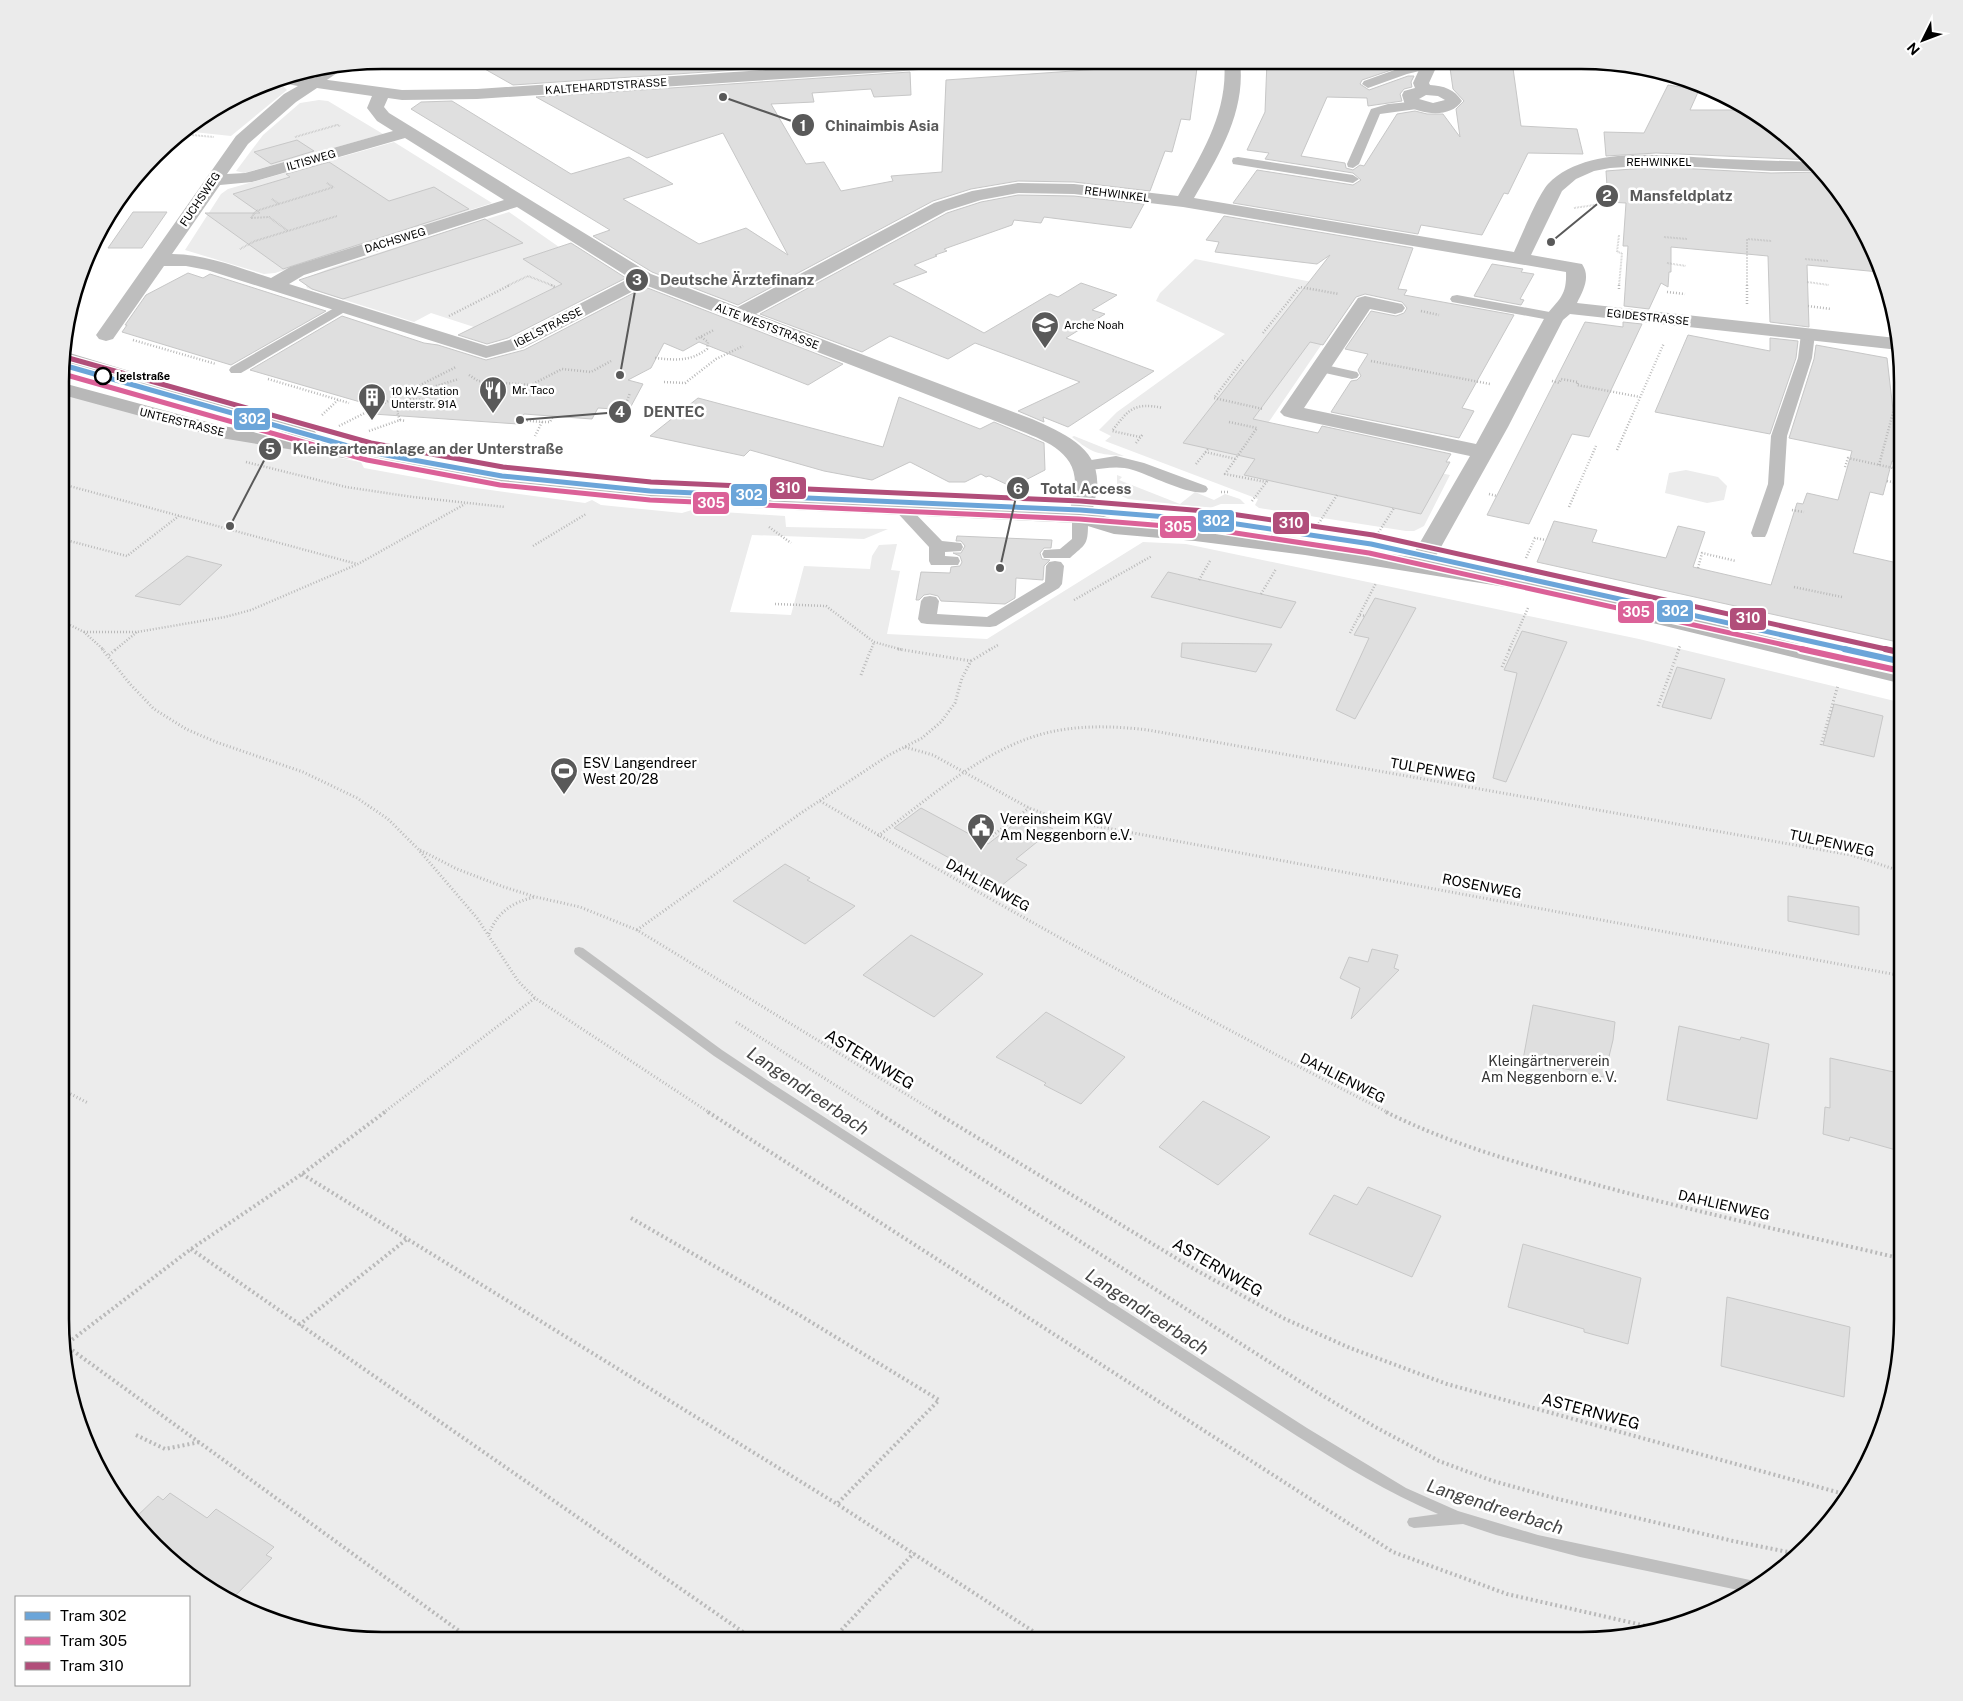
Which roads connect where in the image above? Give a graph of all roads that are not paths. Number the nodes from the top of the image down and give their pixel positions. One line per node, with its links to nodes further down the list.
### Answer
1 (858, 69): 9 (street, KALTEHARDTSTRASSE)
2 (1232, 69): 18 (street)
3 (1410, 69): 8 (lane)
4 (1427, 69): 10 (street)
5 (329, 73): 7 (lane)
6 (296, 81): 7 (street, KALTEHARDTSTRASSE)
7 (314, 83): 9 (street, KALTEHARDTSTRASSE); 16 (street, FUCHSWEG)
8 (1368, 84)
9 (384, 92): 11 (street, ALTE WESTSTRASSE)
10 (1422, 98): 13 (lane)
11 (408, 132): 16 (street, ILTISWEG); 17 (street, ALTE WESTSTRASSE)
12 (1238, 161): 15 (lane)
13 (1352, 164)
14 (1810, 168): 19 (street, REHWINKEL)
15 (1353, 179)
16 (213, 180): 20 (street, FUCHSWEG)
17 (519, 201): 21 (street, ALTE WESTSTRASSE); 22 (street, DACHSWEG)
18 (1183, 202): 19 (street, REHWINKEL); 27 (street, REHWINKEL)
19 (1520, 259): 26 (street, REHWINKEL)
20 (159, 260): 22 (street); 29 (street, FUCHSWEG)
21 (644, 278): 24 (street, IGELSTRASSE); 27 (street, ALTE WESTSTRASSE)
22 (273, 285): 24 (street)
23 (1457, 299): 26 (lane)
24 (342, 306): 33 (lane)
25 (1395, 308): 32 (street)
26 (1560, 312): 28 (street, EGIDESTRASSE); 36 (street)
27 (739, 315): 38 (street, ALTE WESTSTRASSE)
28 (1808, 334): 30 (street, EGIDESTRASSE); 42 (lane)
29 (106, 335)
30 (1892, 343)
31 (69, 359): 37 (main road, UNTERSTRASSE)
32 (1326, 361): 34 (lane); 36 (street)
33 (236, 370)
34 (1352, 375)
35 (69, 390): 37 (main road, UNTERSTRASSE)
36 (1481, 452): 44 (street)
37 (362, 454): 40 (main road, UNTERSTRASSE)
38 (1084, 465): 39 (lane); 41 (street)
39 (1200, 489)
40 (900, 508): 41 (main road, UNTERSTRASSE); 43 (lane)
41 (1082, 517): 44 (main road, UNTERSTRASSE); 44 (main road, UNTERSTRASSE); 45 (lane)
42 (1759, 533)
43 (943, 558)
44 (1421, 561): 46 (main road, UNTERSTRASSE)
45 (930, 601)
46 (1617, 603): 47 (main road, UNTERSTRASSE); 48 (main road, UNTERSTRASSE)
47 (1894, 660)
48 (1894, 675)

